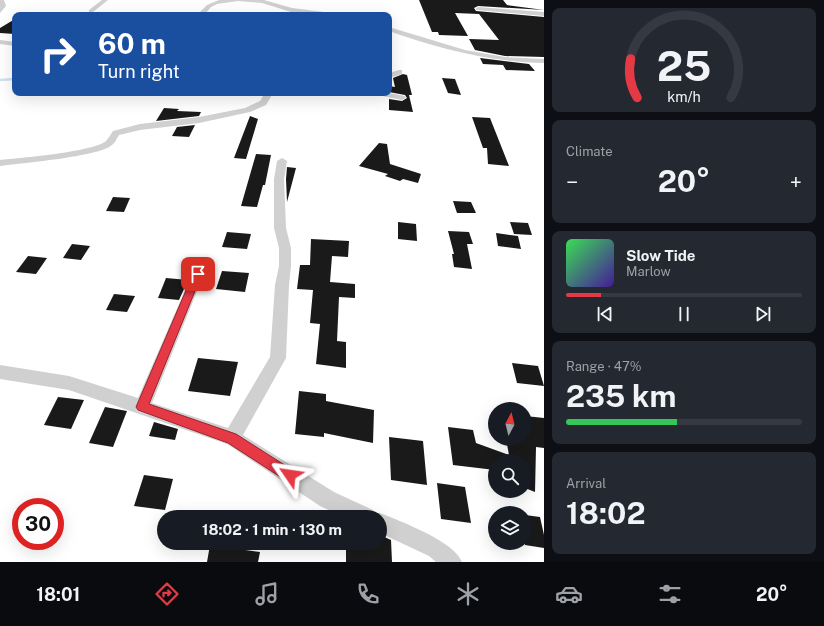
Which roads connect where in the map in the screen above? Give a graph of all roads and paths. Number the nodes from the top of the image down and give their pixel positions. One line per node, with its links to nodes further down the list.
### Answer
1 (1, 0): 5 (street)
2 (105, 0): 6 (street)
3 (239, 0): 7 (street); 8 (street)
4 (478, 9): 9 (street)
5 (0, 11)
6 (91, 11)
7 (203, 12)
8 (307, 12)
9 (544, 14)
10 (392, 30): 13 (street)
11 (0, 42): 12 (street)
12 (12, 44)
13 (544, 61)
14 (399, 72): 15 (street)
15 (392, 75)
16 (267, 96): 20 (street)
17 (392, 96): 18 (street)
18 (402, 98)
19 (282, 161): 24 (street)
20 (0, 163)
21 (198, 274): 23 (street)
22 (0, 372): 23 (street)
23 (142, 407): 24 (street)
24 (232, 438): 25 (street)
25 (351, 510)
26 (387, 526): 27 (street)
27 (452, 562)

